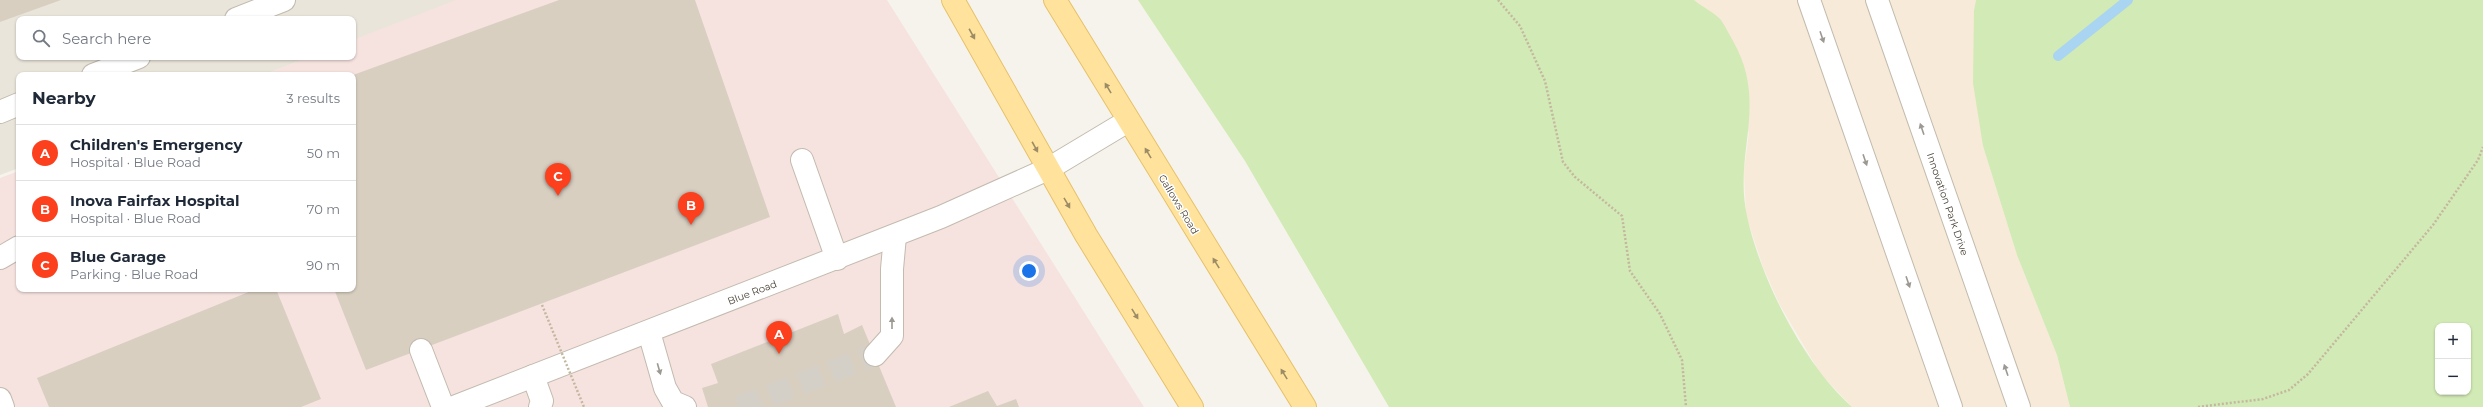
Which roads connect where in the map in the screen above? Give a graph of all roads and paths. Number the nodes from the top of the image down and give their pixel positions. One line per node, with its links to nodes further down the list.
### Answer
1 (284, 0): 7 (street)
2 (953, 0): 15 (main road, one-way to 15)
3 (1055, 0): 12 (main road, Gallows Road, one-way to 3)
4 (1498, 0): 34 (path)
5 (1809, 0): 35 (street, one-way to 35)
6 (1877, 0): 36 (street, Innovation Park Drive, one-way to 6)
7 (244, 16)
8 (131, 60): 9 (street)
9 (101, 72)
10 (16, 105): 11 (street)
11 (0, 112)
12 (1128, 121): 15 (street, Blue Road); 33 (main road, Gallows Road, one-way to 12)
13 (2483, 147): 37 (path)
14 (802, 160): 19 (street)
15 (1048, 170): 16 (street, Blue Road); 32 (main road, one-way to 32)
16 (895, 236): 19 (street, Blue Road); 23 (street, one-way to 16)
17 (16, 249): 18 (street)
18 (0, 258)
19 (837, 259): 21 (street, Blue Road)
20 (542, 305): 30 (path, bridge)
21 (649, 332): 24 (street, Blue Road); 31 (street, one-way to 31)
22 (421, 350): 27 (street)
23 (875, 356)
24 (533, 376): 28 (street, Blue Road); 29 (street)
25 (0, 399): 26 (street)
26 (3, 407)
27 (443, 407)
28 (454, 407)
29 (540, 407)
30 (584, 407)
31 (685, 407)
32 (1192, 407)
33 (1305, 407)
34 (1686, 407)
35 (1951, 407)
36 (2019, 407)
37 (2198, 407)

